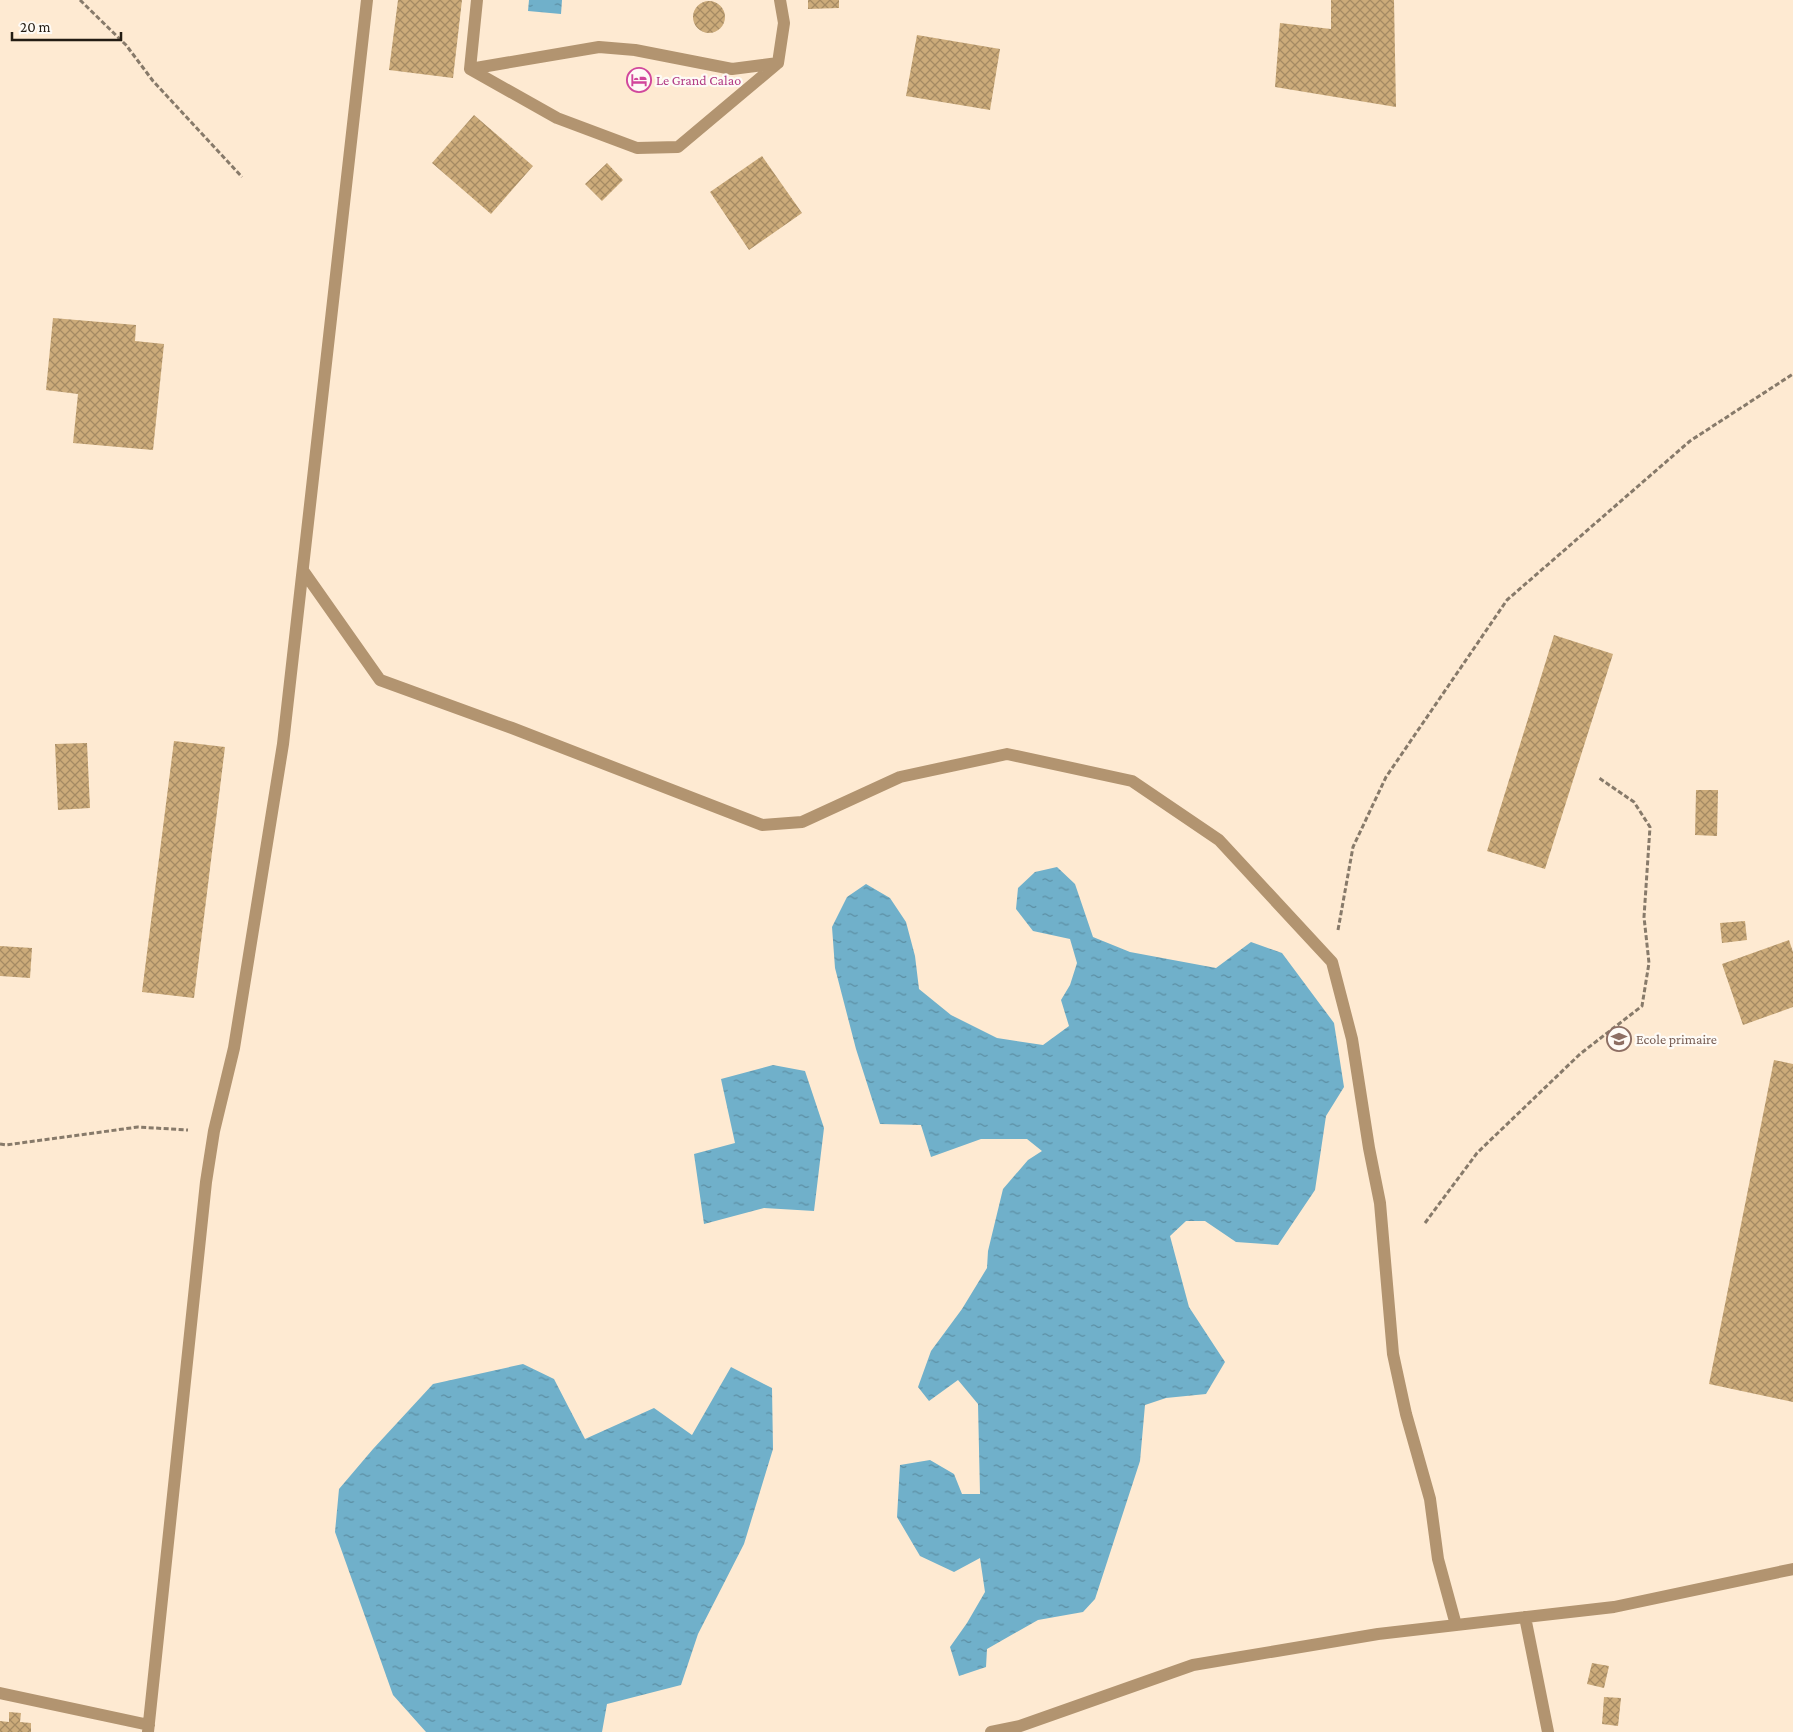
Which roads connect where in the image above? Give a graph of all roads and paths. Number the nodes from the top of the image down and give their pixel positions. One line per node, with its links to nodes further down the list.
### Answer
1 (80, 0): 7 (path)
2 (367, 0): 9 (street)
3 (477, 0): 6 (street)
4 (780, 0): 5 (street)
5 (778, 63): 6 (street); 6 (street)
6 (470, 68)
7 (242, 177)
8 (1793, 374): 11 (path)
9 (304, 572): 11 (street); 12 (street)
10 (1599, 778): 14 (path)
11 (1332, 962): 17 (street)
12 (214, 1131): 13 (path); 19 (street)
13 (0, 1144)
14 (1425, 1223)
15 (1793, 1569): 16 (street)
16 (1525, 1618): 17 (street); 21 (street)
17 (1456, 1625): 20 (street)
18 (0, 1693): 19 (street)
19 (148, 1728)
20 (992, 1732)
21 (1548, 1732)

